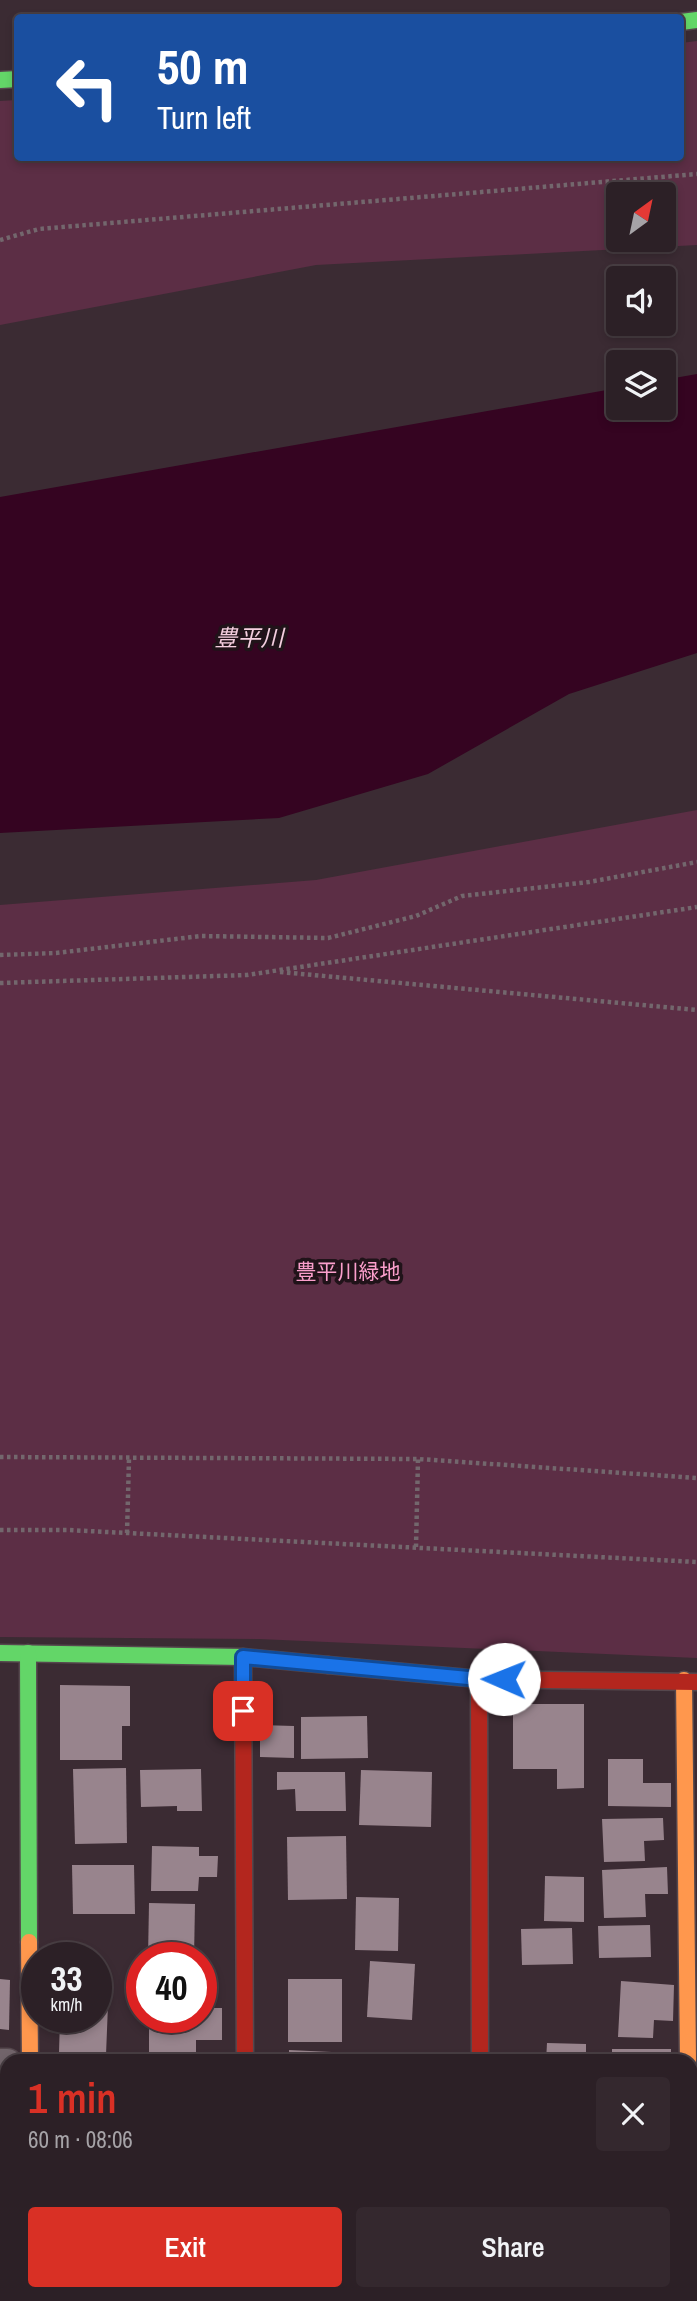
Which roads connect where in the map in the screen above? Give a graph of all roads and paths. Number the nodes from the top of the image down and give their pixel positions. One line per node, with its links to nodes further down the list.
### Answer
1 (697, 174): 2 (path)
2 (0, 240)
3 (697, 862): 5 (path)
4 (697, 907): 6 (path)
5 (0, 955)
6 (272, 971): 7 (path); 8 (path)
7 (0, 983)
8 (697, 1010)
9 (0, 1457): 10 (path)
10 (130, 1458): 11 (path); 14 (path)
11 (418, 1459): 12 (path); 15 (path)
12 (697, 1478)
13 (0, 1530): 14 (path)
14 (127, 1533): 15 (path)
15 (416, 1547): 16 (path)
16 (697, 1562)
17 (0, 1653): 18 (street)
18 (28, 1653): 19 (street); 22 (street)
19 (243, 1657): 20 (street); 23 (street)
20 (479, 1679): 21 (street); 24 (street)
21 (691, 1681): 25 (street)
22 (30, 2054)
23 (244, 2054)
24 (480, 2054)
25 (688, 2054)

